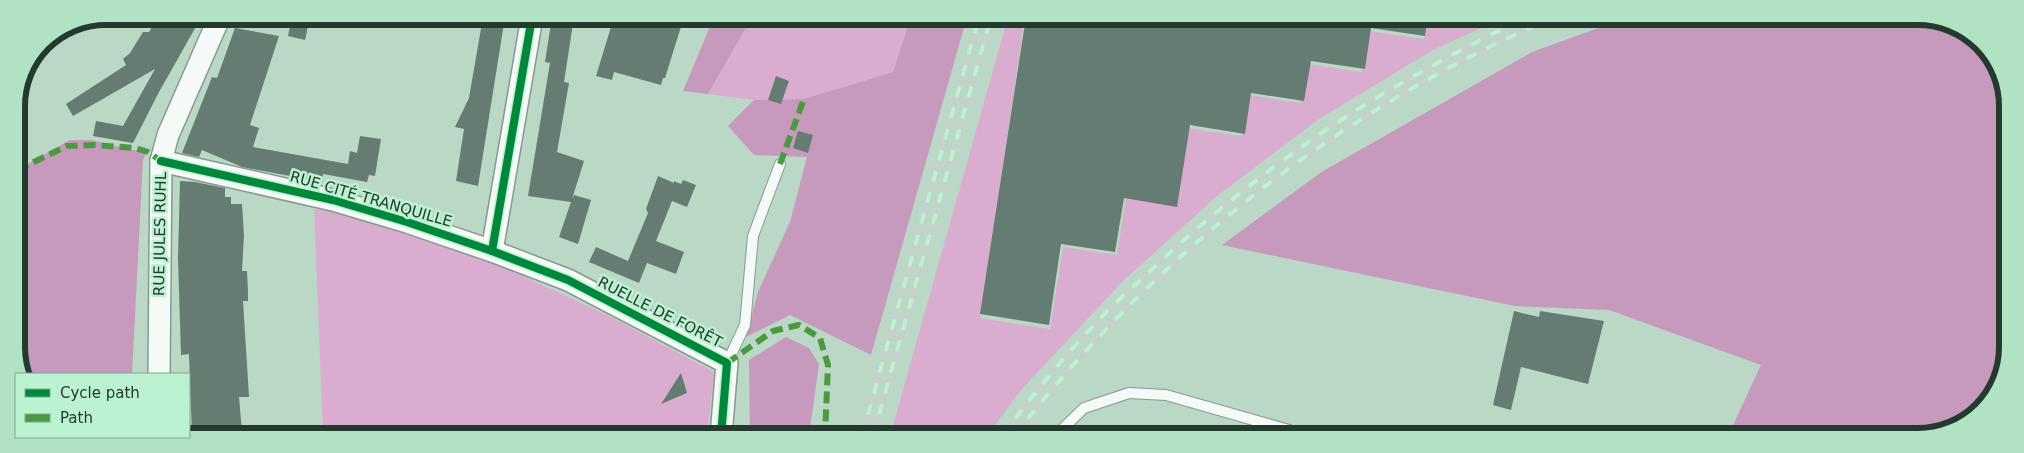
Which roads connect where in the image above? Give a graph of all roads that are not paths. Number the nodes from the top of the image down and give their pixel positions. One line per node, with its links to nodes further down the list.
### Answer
1 (216, 25): 3 (street, RUE JULES RUHL)
2 (531, 25): 5 (street)
3 (161, 160): 5 (street, RUE CITÉ TRANQUILLE); 8 (street, RUE JULES RUHL)
4 (780, 164): 7 (lane)
5 (492, 251): 6 (street, RUE CITÉ TRANQUILLE)
6 (568, 280): 7 (street, RUELLE DE FORÊT)
7 (727, 363): 9 (street, RUELLE DE FORÊT)
8 (159, 373)
9 (722, 428)
10 (1063, 428): 11 (lane)
11 (1282, 428)

